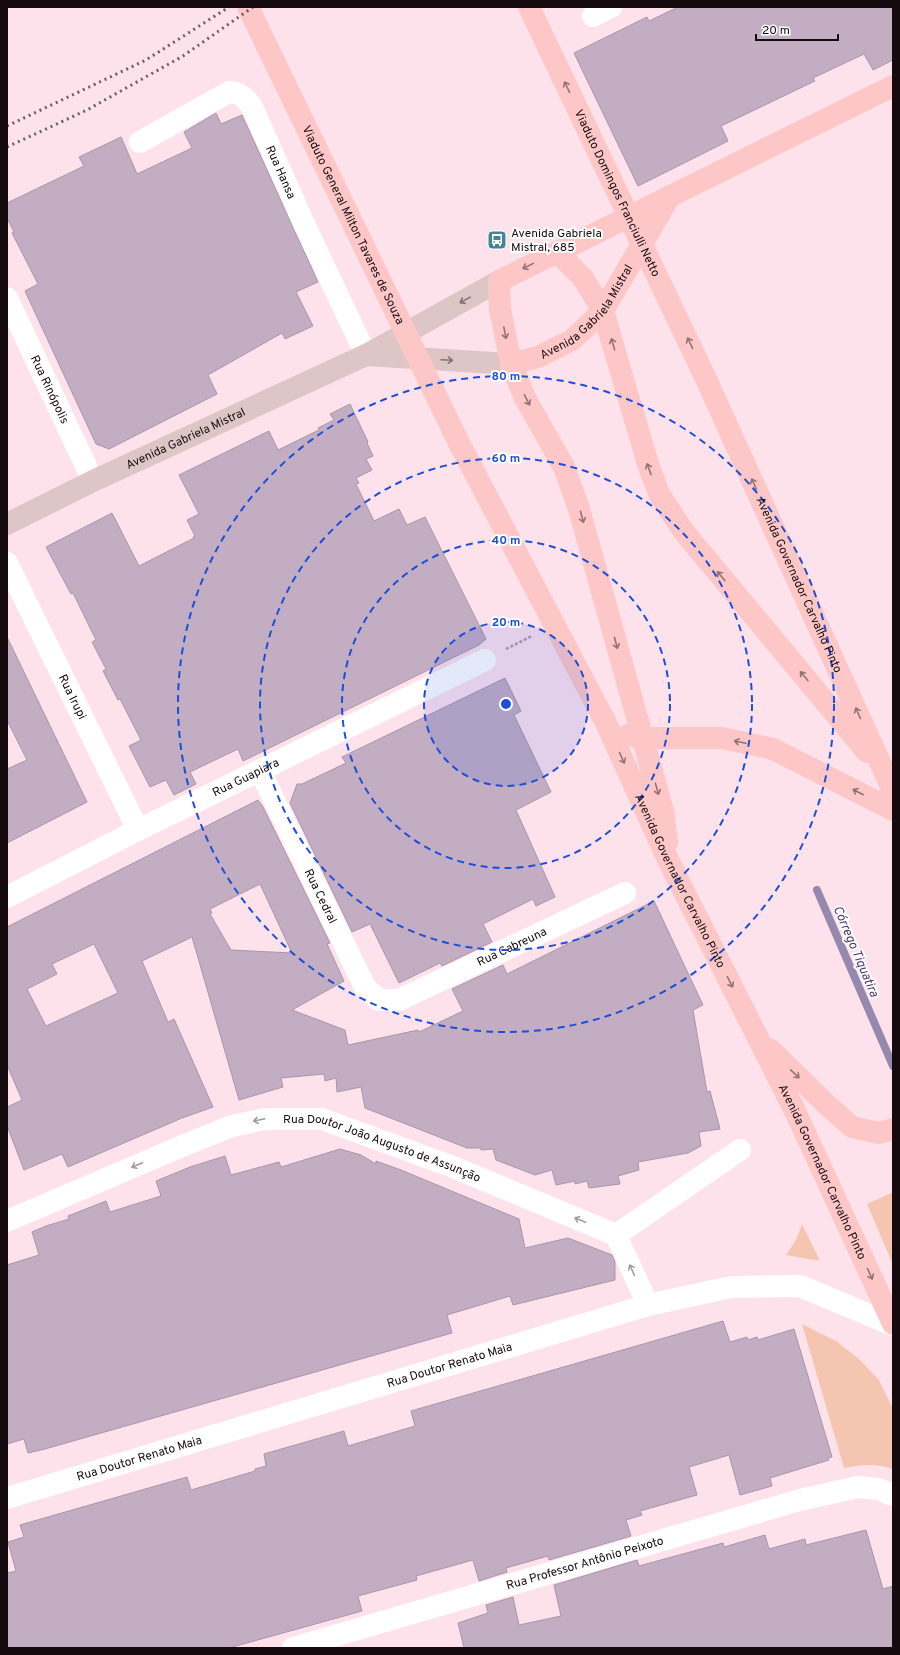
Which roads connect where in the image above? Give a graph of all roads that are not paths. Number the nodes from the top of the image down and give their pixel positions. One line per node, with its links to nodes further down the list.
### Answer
1 (248, 7): 13 (main road, Viaduto General Milton Tavares de Souza)
2 (529, 7): 12 (main road, Viaduto Domingos Franciulli Netto, one-way to 2)
3 (893, 86): 5 (main road, Avenida Gabriela Mistral)
4 (140, 142): 10 (street, Rua Hansa)
5 (670, 196): 6 (main road, Avenida Gabriela Mistral); 9 (main road, Avenida Gabriela Mistral)
6 (557, 252): 7 (main road, Avenida Gabriela Mistral, one-way to 7); 9 (main road)
7 (499, 280): 10 (main road, Avenida Gabriela Mistral, one-way to 10); 11 (main road, one-way to 11)
8 (7, 298): 14 (street, Rua Rinópolis)
9 (603, 311): 11 (main road, Avenida Gabriela Mistral); 21 (main road, one-way to 9)
10 (366, 356): 11 (main road, Avenida Gabriela Mistral, one-way to 11); 14 (main road, Avenida Gabriela Mistral)
11 (511, 364): 19 (main road, one-way to 19)
12 (706, 379): 21 (main road, Avenida Governador Carvalho Pinto, one-way to 12)
13 (459, 443): 18 (main road, Avenida Governador Carvalho Pinto)
14 (93, 481): 15 (main road, Avenida Gabriela Mistral)
15 (7, 524)
16 (7, 564): 23 (street, Rua Irupi)
17 (485, 660): 20 (street, Rua Guapiara)
18 (606, 723): 19 (main road); 24 (main road, Avenida Governador Carvalho Pinto, one-way to 24)
19 (642, 738): 22 (main road, one-way to 19); 24 (main road, one-way to 24)
20 (260, 771): 23 (street, Rua Guapiara); 27 (street, Rua Cedral)
21 (889, 782)
22 (893, 810)
23 (138, 830): 26 (street, Rua Guapiara)
24 (668, 860): 28 (main road, Avenida Governador Carvalho Pinto, one-way to 28)
25 (625, 893): 27 (street, Rua Cabreuna)
26 (7, 897)
27 (399, 1000)
28 (757, 1036): 29 (main road, one-way to 29); 34 (main road, Avenida Governador Carvalho Pinto, one-way to 34)
29 (886, 1131)
30 (740, 1150): 32 (street)
31 (7, 1221): 32 (street, Rua Doutor João Augusto de Assunção, one-way to 31)
32 (616, 1235): 33 (street, one-way to 32)
33 (648, 1305): 34 (street, Rua Doutor Renato Maia); 36 (street, Rua Doutor Renato Maia)
34 (893, 1324)
35 (886, 1492): 37 (street, Rua Professor Antônio Peixoto)
36 (7, 1498)
37 (293, 1648)

